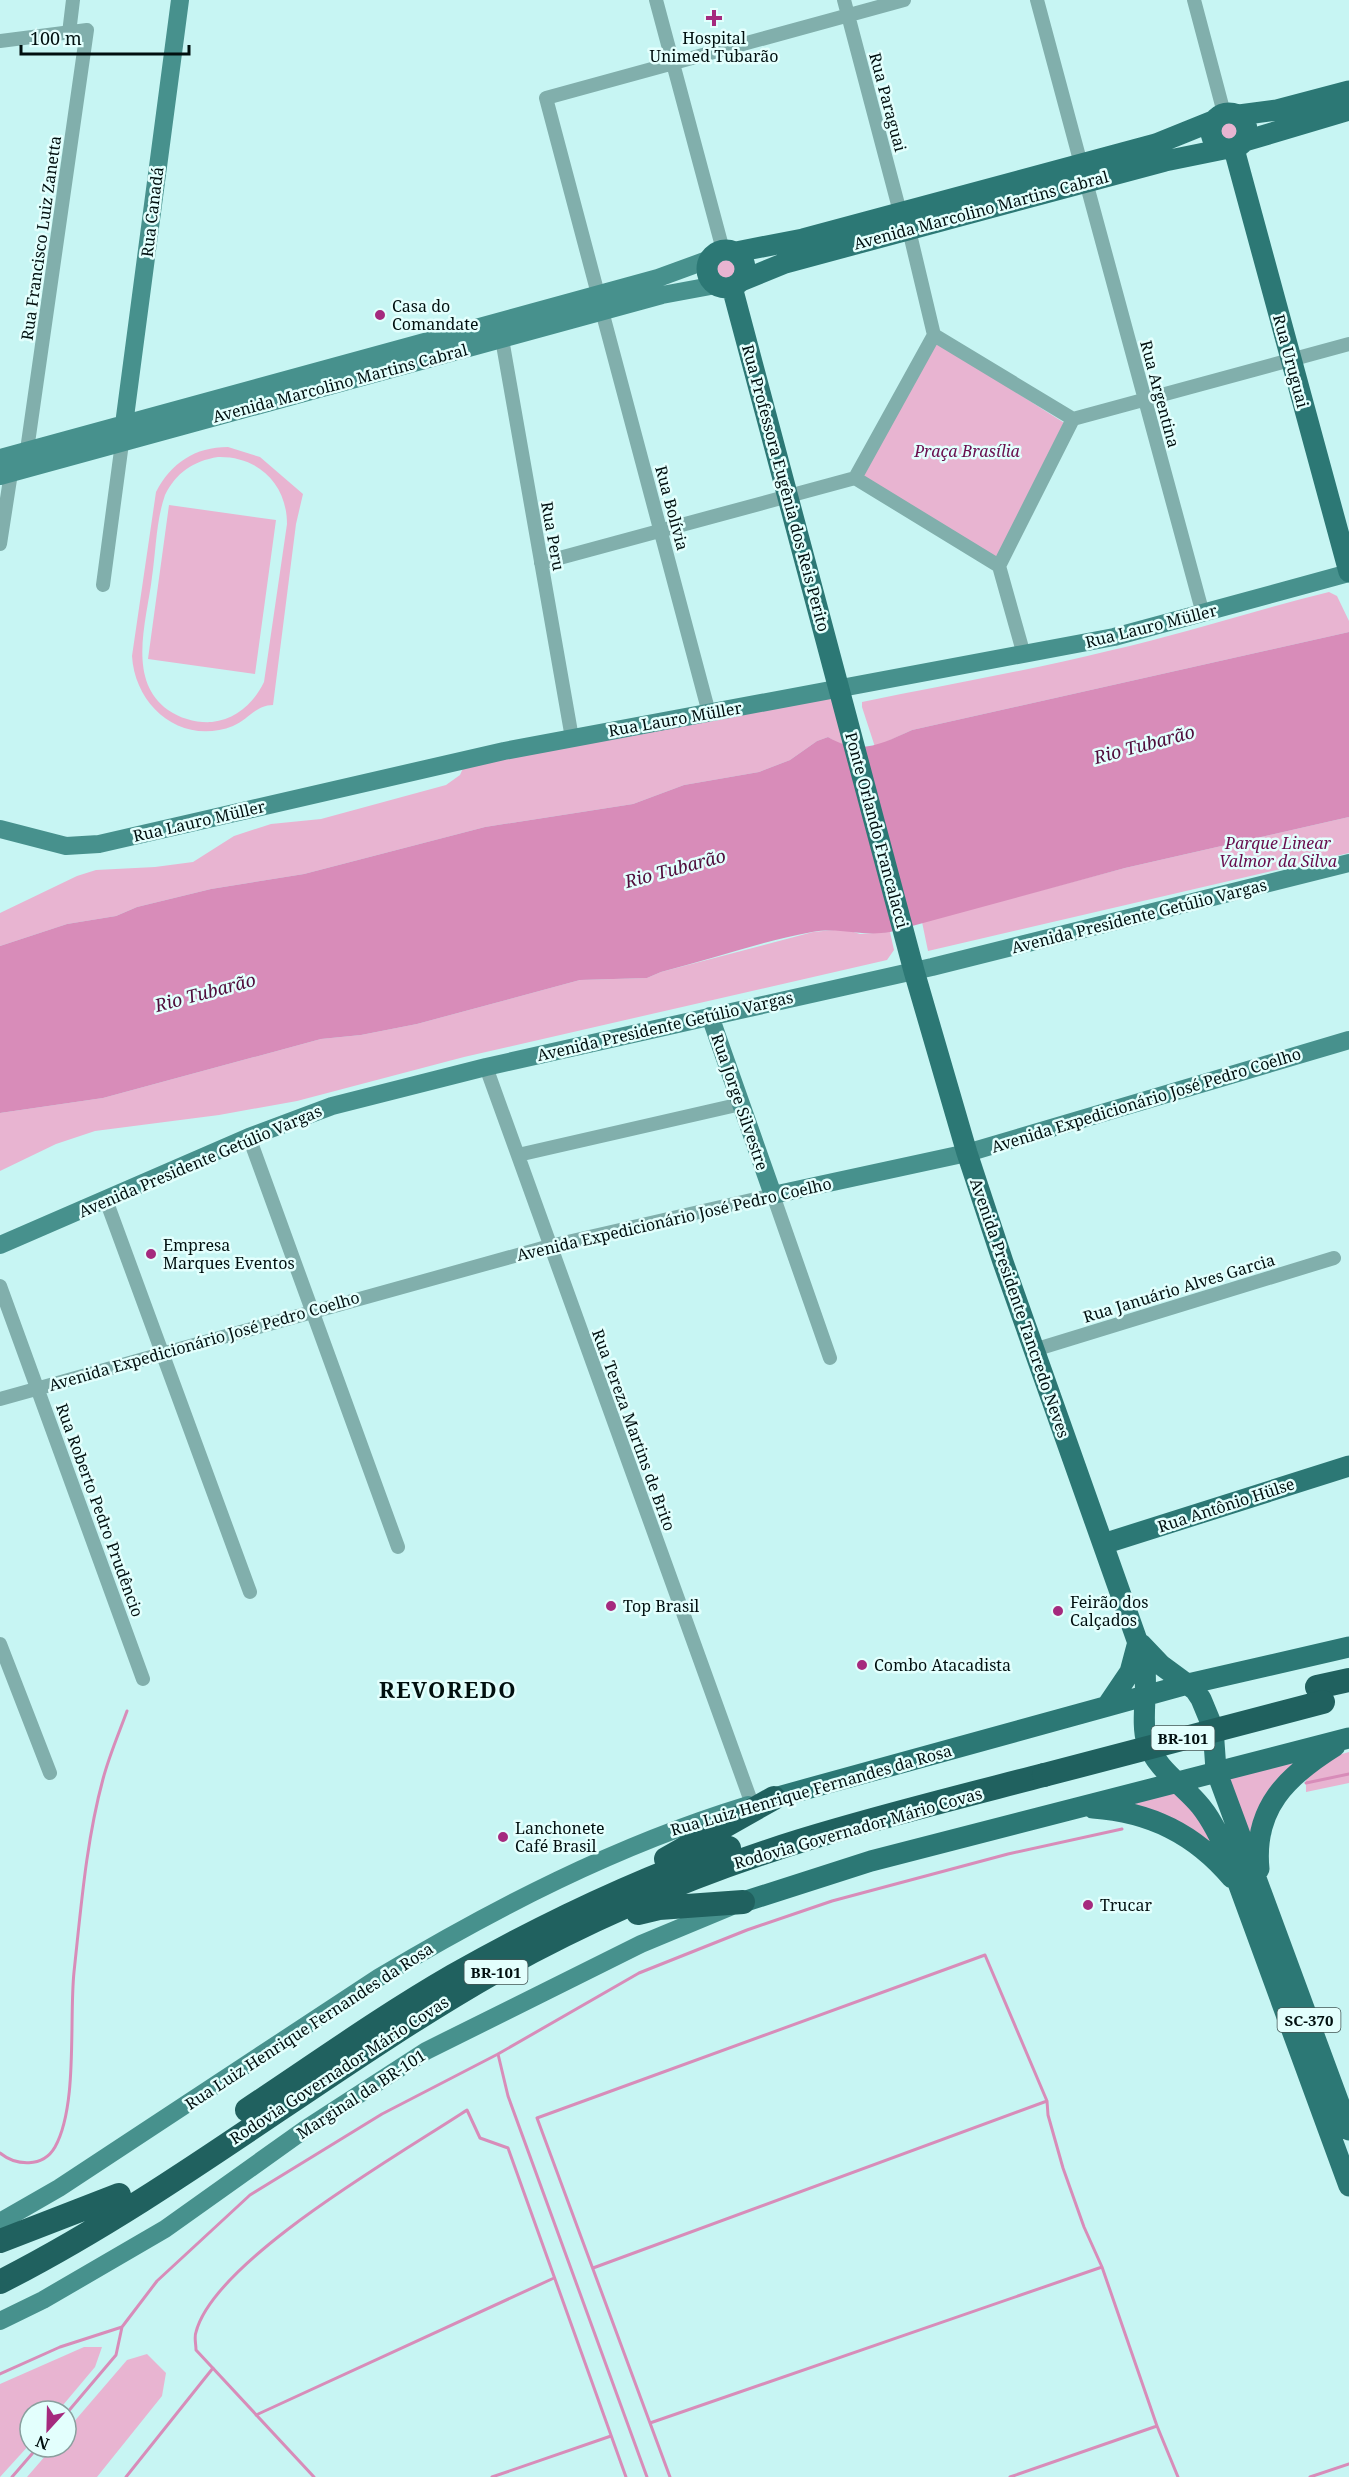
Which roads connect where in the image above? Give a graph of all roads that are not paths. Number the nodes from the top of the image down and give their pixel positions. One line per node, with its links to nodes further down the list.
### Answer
1 (73, 0): 9 (street)
2 (180, 0): 28 (main road, Rua Canadá)
3 (657, 0): 11 (street)
4 (844, 0): 8 (street, Rua Paraguai)
5 (904, 0): 8 (street)
6 (1036, 0): 16 (street, Rua Argentina)
7 (1194, 0): 14 (street)
8 (848, 15): 11 (street); 17 (street, Rua Paraguai)
9 (69, 33): 10 (street); 30 (street, Rua Francisco Luiz Zanetta)
10 (0, 41)
11 (673, 63): 18 (street); 20 (street, Rua Bolívia)
12 (1349, 91): 14 (main road, Avenida Marcolino Martins Cabral)
13 (1349, 110): 15 (main road, Avenida Marcolino Martins Cabral)
14 (1225, 116): 15 (main road); 15 (main road); 16 (main road, Avenida Marcolino Martins Cabral)
15 (1234, 146): 16 (main road, Avenida Marcolino Martins Cabral); 24 (main road, Rua Uruguai)
16 (1083, 173): 17 (main road, Avenida Marcolino Martins Cabral); 26 (street, Rua Argentina)
17 (905, 221): 18 (main road, Avenida Marcolino Martins Cabral); 19 (main road, Avenida Marcolino Martins Cabral); 21 (street, Rua Paraguai)
18 (723, 254): 19 (main road); 19 (main road); 20 (main road, Avenida Marcolino Martins Cabral)
19 (730, 285): 20 (main road, Avenida Marcolino Martins Cabral); 34 (main road, Rua Professora Eugênia dos Reis Perito)
20 (600, 303): 22 (main road, Avenida Marcolino Martins Cabral); 25 (main road, Avenida Marcolino Martins Cabral); 35 (street, Rua Bolívia)
21 (934, 335): 27 (street); 33 (street)
22 (502, 339): 25 (main road, Avenida Marcolino Martins Cabral); 37 (street, Rua Peru)
23 (1349, 344): 24 (street)
24 (1291, 360): 26 (street); 39 (main road, Rua Uruguai)
25 (336, 375): 28 (main road, Avenida Marcolino Martins Cabral); 29 (main road, Avenida Marcolino Martins Cabral)
26 (1145, 399): 27 (street); 41 (street, Rua Argentina)
27 (1073, 419): 38 (street)
28 (124, 424): 29 (main road, Rua Canadá); 30 (main road, Avenida Marcolino Martins Cabral)
29 (122, 443): 32 (main road, Avenida Marcolino Martins Cabral); 40 (street)
30 (27, 450): 31 (main road, Avenida Marcolino Martins Cabral)
31 (0, 458)
32 (6, 475): 36 (street)
33 (855, 478): 34 (street); 38 (street)
34 (788, 496): 35 (street); 43 (main road, Rua Professora Eugênia dos Reis Perito)
35 (661, 531): 37 (street); 44 (street, Rua Bolívia)
36 (0, 544)
37 (541, 563): 45 (street, Rua Peru)
38 (999, 566): 42 (street)
39 (1349, 573): 41 (main road, Rua Lauro Müller)
40 (103, 585)
41 (1203, 614): 42 (main road, Rua Lauro Müller)
42 (1024, 655): 43 (main road, Rua Lauro Müller)
43 (839, 688): 44 (main road, Rua Lauro Müller); 48 (main road, Ponte Orlando Francalacci)
44 (709, 713): 45 (main road, Rua Lauro Müller)
45 (572, 738): 46 (main road, Rua Lauro Müller)
46 (0, 829)
47 (1349, 863): 48 (main road, Avenida Presidente Getúlio Vargas)
48 (912, 963): 49 (main road, Avenida Presidente Getúlio Vargas); 54 (main road, Avenida Presidente Tancredo Neves)
49 (710, 1016): 51 (main road, Avenida Presidente Getúlio Vargas); 52 (main road, Rua Jorge Silvestre)
50 (1349, 1040): 54 (main road, Avenida Expedicionário José Pedro Coelho)
51 (486, 1067): 53 (main road, Avenida Presidente Getúlio Vargas); 55 (street, Rua Tereza Martins de Brito)
52 (741, 1104): 55 (street); 56 (main road, Rua Jorge Silvestre)
53 (249, 1137): 57 (main road, Avenida Presidente Getúlio Vargas); 62 (street)
54 (967, 1153): 56 (main road, Avenida Expedicionário José Pedro Coelho); 63 (main road, Avenida Presidente Tancredo Neves)
55 (518, 1155): 59 (street, Rua Tereza Martins de Brito)
56 (773, 1195): 59 (street, Avenida Expedicionário José Pedro Coelho); 65 (street, Rua Jorge Silvestre)
57 (106, 1200): 58 (main road, Avenida Presidente Getúlio Vargas); 64 (street)
58 (0, 1245)
59 (550, 1246): 62 (street, Avenida Expedicionário José Pedro Coelho); 86 (street, Rua Tereza Martins de Brito)
60 (1334, 1258): 63 (street, Rua Januário Alves Garcia)
61 (0, 1286): 66 (street, Rua Roberto Pedro Prudêncio)
62 (312, 1310): 64 (street, Avenida Expedicionário José Pedro Coelho); 70 (street)
63 (1034, 1350): 69 (main road, Avenida Presidente Tancredo Neves)
64 (162, 1352): 66 (street, Avenida Expedicionário José Pedro Coelho); 71 (street)
65 (830, 1358)
66 (38, 1388): 67 (street, Avenida Expedicionário José Pedro Coelho); 75 (street, Rua Roberto Pedro Prudêncio)
67 (0, 1399)
68 (1349, 1466): 69 (main road, Rua Antônio Hülse)
69 (1103, 1544): 72 (main road, Avenida Presidente Tancredo Neves)
70 (398, 1547)
71 (250, 1592)
72 (1138, 1641): 77 (main road, Avenida Presidente Tancredo Neves); 79 (main road, Avenida Presidente Tancredo Neves); 81 (main road)
73 (0, 1644): 84 (street)
74 (1349, 1647): 77 (main road)
75 (143, 1679)
76 (1349, 1680): 78 (highway, Rodovia Governador Mário Covas / BR-101)
77 (1188, 1684): 79 (main road); 83 (main road)
78 (1320, 1694): 80 (highway, Rodovia Governador Mário Covas / BR-101); 91 (highway, Rodovia Governador Mário Covas / BR-101)
79 (1147, 1695): 81 (main road, Rua Luiz Henrique Fernandes da Rosa); 85 (main road)
80 (1349, 1696)
81 (1107, 1706): 86 (main road, Rua Luiz Henrique Fernandes da Rosa)
82 (1348, 1738): 83 (main road); 90 (main road)
83 (1216, 1770): 85 (main road); 90 (main road, SC-370)
84 (50, 1773)
85 (1174, 1782): 87 (main road); 88 (main road, SC-370)
86 (763, 1801): 91 (highway); 95 (main road, Rua Luiz Henrique Fernandes da Rosa)
87 (1074, 1807): 88 (main road); 89 (main road)
88 (1245, 1900): 93 (main road, SC-370)
89 (743, 1902): 91 (highway); 99 (main road, Marginal da BR-101)
90 (1270, 1910): 92 (main road, SC-370)
91 (550, 1934): 94 (highway, Rodovia Governador Mário Covas / BR-101); 98 (highway, Rodovia Governador Mário Covas / BR-101)
92 (1349, 2130)
93 (1349, 2186)
94 (119, 2195): 96 (highway); 97 (highway, Rodovia Governador Mário Covas / BR-101)
95 (0, 2222)
96 (0, 2241)
97 (0, 2264)
98 (0, 2282)
99 (0, 2321)

